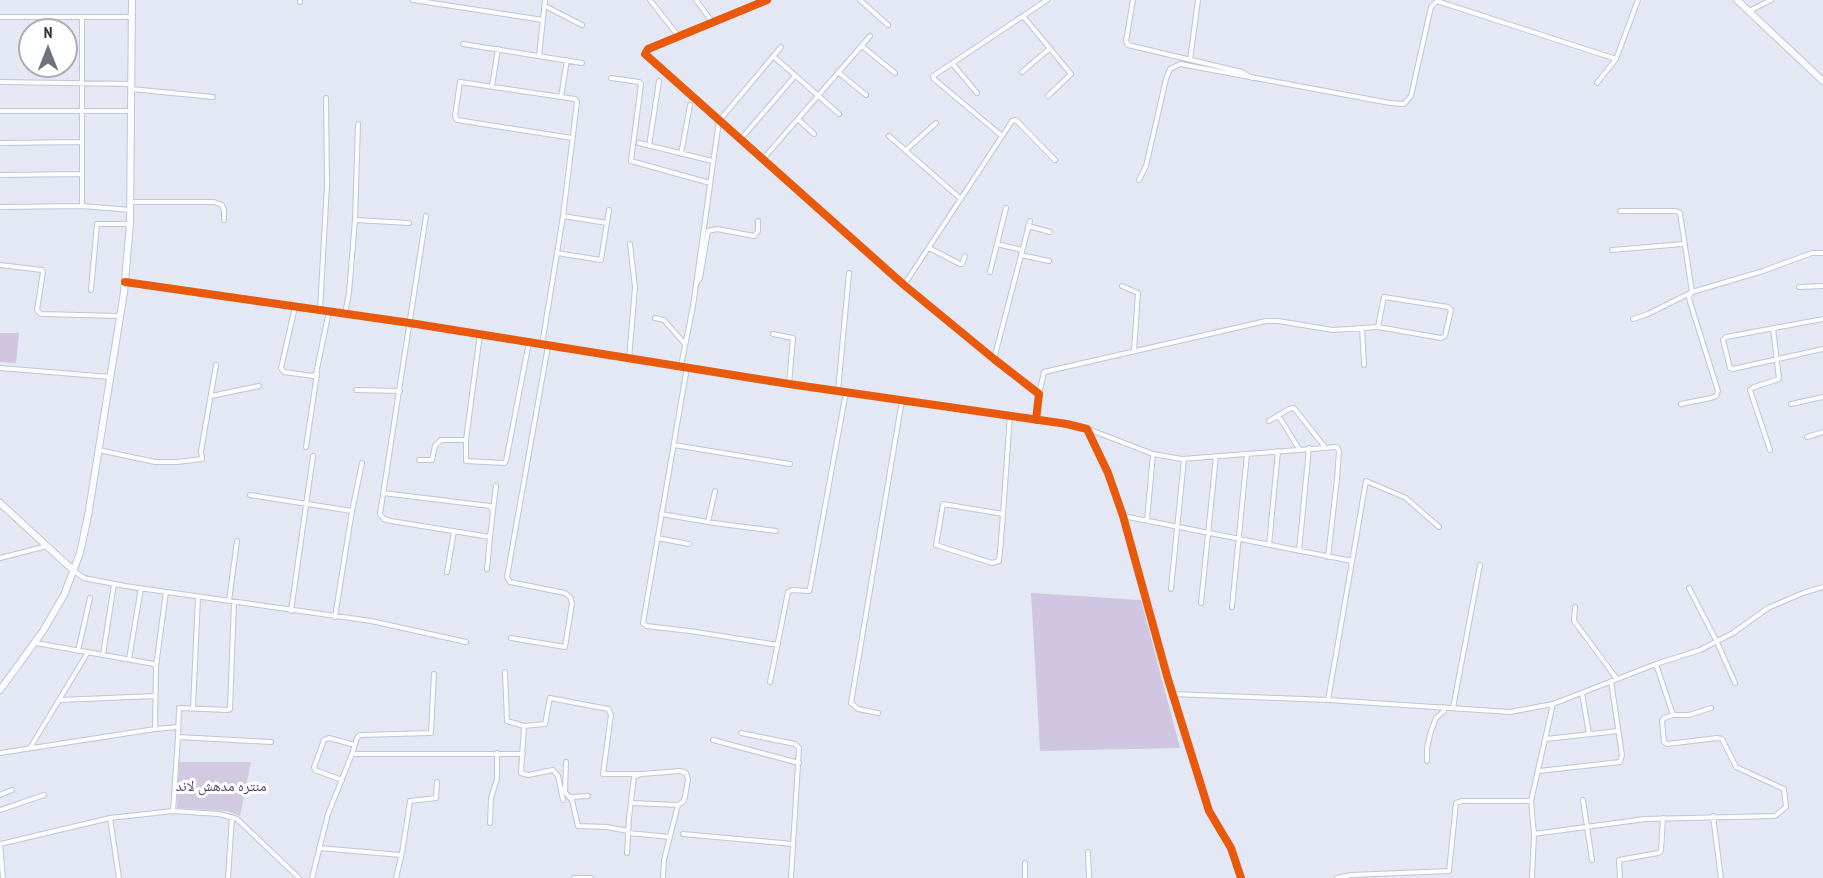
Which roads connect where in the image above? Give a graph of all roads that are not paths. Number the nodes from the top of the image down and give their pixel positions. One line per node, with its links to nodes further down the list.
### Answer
1 (132, 0): 20 (main road)
2 (413, 0): 21 (street)
3 (545, 0): 15 (street)
4 (650, 0): 26 (street)
5 (696, 0): 22 (street)
6 (767, 0): 14 (street)
7 (860, 0): 24 (street)
8 (1047, 0): 17 (street)
9 (1133, 0): 36 (street)
10 (1198, 0): 36 (street)
11 (1638, 0): 34 (street)
12 (1737, 0): 16 (main road)
13 (1771, 0): 16 (street)
14 (758, 2): 22 (street)
15 (545, 6): 21 (street); 23 (street)
16 (1749, 11): 46 (main road)
17 (1023, 16): 30 (street); 38 (street)
18 (0, 17): 19 (street)
19 (82, 17): 20 (street); 49 (street)
20 (132, 17): 51 (main road)
21 (543, 20): 32 (street)
22 (713, 23): 26 (street)
23 (582, 25)
24 (888, 25)
25 (870, 36): 28 (street)
26 (679, 37): 65 (street)
27 (463, 44): 31 (street)
28 (862, 46): 39 (street); 41 (street)
29 (781, 47): 33 (street)
30 (1049, 49): 40 (street); 55 (street)
31 (498, 50): 32 (street); 50 (street)
32 (539, 56): 35 (street)
33 (772, 56): 42 (street); 65 (street)
34 (1616, 59): 44 (street); 48 (street)
35 (567, 60): 37 (street); 57 (street)
36 (1190, 60): 44 (street)
37 (582, 63)
38 (951, 63): 52 (street); 70 (street)
39 (838, 72): 53 (street); 54 (street)
40 (1022, 72)
41 (895, 73)
42 (795, 76): 53 (street); 72 (street)
43 (611, 78): 85 (street)
44 (1252, 78): 84 (street)
45 (659, 81): 76 (street)
46 (1823, 81)
47 (0, 82): 49 (street)
48 (1597, 83)
49 (82, 84): 51 (street); 61 (street)
50 (492, 86): 57 (street); 71 (street)
51 (131, 87): 56 (street); 62 (main road)
52 (976, 93)
53 (819, 95): 63 (street); 64 (street)
54 (866, 95)
55 (1048, 96)
56 (213, 97)
57 (561, 97): 71 (street)
58 (326, 98): 127 (street)
59 (690, 105): 78 (street)
60 (0, 111): 61 (street)
61 (82, 111): 62 (street); 73 (street)
62 (131, 111): 87 (main road)
63 (839, 114)
64 (798, 120): 68 (street); 79 (street)
65 (718, 121): 72 (street); 81 (street)
66 (936, 123): 77 (street)
67 (358, 124): 97 (street)
68 (814, 134)
69 (889, 136): 77 (street)
70 (1002, 136): 80 (street); 86 (street)
71 (572, 138): 95 (street)
72 (740, 140): 79 (street)
73 (82, 142): 74 (street); 82 (street)
74 (0, 143)
75 (639, 143): 76 (street)
76 (650, 146): 78 (street)
77 (906, 150): 86 (street)
78 (681, 154): 81 (street)
79 (763, 159): 120 (street)
80 (1055, 160)
81 (712, 161): 85 (street)
82 (82, 174): 83 (street); 88 (street)
83 (0, 175)
84 (1139, 180)
85 (710, 183): 119 (street)
86 (961, 199): 108 (street)
87 (131, 201): 91 (main road); 96 (street)
88 (82, 206): 89 (street); 91 (street)
89 (0, 207)
90 (1006, 208): 106 (street)
91 (131, 210): 102 (main road)
92 (609, 210): 101 (street)
93 (1620, 211): 107 (street)
94 (426, 216): 134 (street)
95 (563, 216): 101 (street); 111 (street)
96 (224, 220)
97 (355, 220): 100 (street); 129 (street)
98 (1030, 220): 103 (street)
99 (758, 221): 119 (street)
100 (409, 223)
101 (607, 223): 111 (street)
102 (130, 224): 118 (main road); 124 (street)
103 (1028, 226): 104 (street); 110 (street)
104 (1050, 232)
105 (630, 244): 146 (street)
106 (997, 244): 110 (street); 116 (street)
107 (1683, 244): 109 (street); 125 (street)
108 (928, 248): 113 (street); 120 (street)
109 (1612, 250)
110 (1022, 252): 114 (street); 147 (street)
111 (557, 253): 142 (street)
112 (1823, 253): 125 (street)
113 (965, 256)
114 (1049, 261)
115 (0, 265): 130 (street)
116 (990, 272)
117 (849, 273): 160 (street)
118 (125, 282): 126 (street); 130 (main road)
119 (696, 283): 141 (street)
120 (904, 285): 147 (street)
121 (1122, 286): 145 (street)
122 (1823, 286): 123 (street)
123 (1799, 287)
124 (92, 290)
125 (1692, 292): 132 (street); 166 (street)
126 (295, 306): 127 (street); 154 (street)
127 (320, 310): 128 (street)
128 (329, 311): 129 (street); 154 (street)
129 (345, 314): 134 (street)
130 (120, 316): 155 (main road)
131 (655, 318): 141 (street)
132 (1633, 319)
133 (1823, 319): 137 (street)
134 (410, 323): 138 (street); 159 (street)
135 (1378, 327): 135 (street); 136 (street)
136 (1362, 328): 145 (street); 150 (street)
137 (1773, 328): 148 (street); 148 (street)
138 (480, 334): 140 (street); 175 (street)
139 (773, 334): 156 (street)
140 (529, 342): 142 (street); 175 (street)
141 (685, 344): 151 (street)
142 (542, 345): 143 (street)
143 (548, 346): 146 (street); 239 (street)
144 (1823, 349): 148 (street)
145 (1134, 351): 162 (street)
146 (629, 359): 151 (street)
147 (994, 360): 162 (street)
148 (1777, 360): 182 (street)
149 (216, 364): 163 (street)
150 (1364, 365)
151 (681, 366): 152 (street)
152 (687, 367): 156 (street); 176 (street)
153 (0, 368): 155 (street)
154 (317, 372): 177 (street)
155 (111, 377): 181 (main road)
156 (789, 384): 160 (street)
157 (259, 386): 163 (street)
158 (356, 390): 159 (street)
159 (400, 391): 194 (street)
160 (838, 391): 161 (street)
161 (846, 392): 165 (street); 243 (street)
162 (1039, 394): 170 (street)
163 (212, 396): 181 (street)
164 (1823, 397): 167 (street)
165 (902, 400): 168 (street); 267 (street)
166 (1681, 404)
167 (1791, 404)
168 (1010, 415): 170 (street); 201 (street)
169 (1278, 416): 171 (street); 178 (street); 180 (street)
170 (1036, 420): 172 (street)
171 (1269, 421)
172 (1087, 429): 184 (street); 202 (street)
173 (1823, 432): 174 (street)
174 (1807, 437)
175 (466, 440): 189 (street)
176 (674, 445): 191 (street); 200 (street)
177 (306, 447)
178 (1324, 447): 179 (street); 218 (street)
179 (1309, 448): 180 (street); 217 (street)
180 (1299, 449): 183 (street)
181 (99, 450): 223 (main road)
182 (1770, 450)
183 (1278, 451): 185 (street); 215 (street)
184 (1153, 454): 188 (street); 203 (street)
185 (1247, 454): 187 (street); 212 (street)
186 (313, 456): 197 (street)
187 (1216, 456): 188 (street); 209 (street)
188 (1184, 459): 205 (street)
189 (419, 460)
190 (362, 463): 199 (street)
191 (790, 464)
192 (496, 486): 198 (street)
193 (715, 491): 204 (street)
194 (383, 493): 198 (street); 207 (street)
195 (250, 495): 197 (street)
196 (0, 503): 216 (main road)
197 (306, 504): 199 (street); 237 (street)
198 (493, 511): 210 (street)
199 (352, 512): 238 (street)
200 (661, 514): 204 (street); 211 (street)
201 (1003, 514): 201 (street)
202 (1123, 516): 203 (street); 258 (street)
203 (1147, 520): 205 (street)
204 (708, 522): 208 (street)
205 (1177, 526): 209 (street); 229 (street)
206 (1438, 527): 220 (street)
207 (454, 531): 210 (street); 224 (street)
208 (776, 531)
209 (1208, 533): 212 (street); 234 (street)
210 (490, 537): 222 (street)
211 (657, 538): 214 (street); 243 (street)
212 (1238, 539): 215 (street); 235 (street)
213 (237, 541): 233 (street)
214 (689, 544)
215 (1269, 545): 217 (street)
216 (47, 546): 219 (street); 223 (main road)
217 (1299, 551): 218 (street)
218 (1328, 557): 220 (street)
219 (0, 558)
220 (1352, 561): 261 (street)
221 (1480, 565): 265 (street)
222 (487, 570)
223 (74, 571): 225 (street); 242 (main road)
224 (447, 572)
225 (114, 584): 227 (street); 246 (street)
226 (1823, 587): 241 (street)
227 (141, 588): 230 (street); 247 (street)
228 (1689, 588): 241 (street)
229 (1171, 589)
230 (165, 592): 231 (street); 249 (street)
231 (198, 597): 233 (street); 263 (street)
232 (90, 598): 244 (street)
233 (232, 602): 237 (street); 263 (street)
234 (1201, 603)
235 (1232, 607)
236 (1575, 607): 252 (street)
237 (291, 610): 238 (street)
238 (335, 617): 240 (street)
239 (511, 638)
240 (466, 642)
241 (1717, 642): 248 (street); 255 (street)
242 (35, 643): 244 (street); 256 (main road)
243 (778, 645): 254 (street)
244 (78, 651): 245 (street)
245 (88, 652): 246 (street); 260 (street)
246 (103, 655): 247 (street)
247 (129, 659): 249 (street)
248 (1656, 664): 252 (street); 268 (street)
249 (156, 667): 259 (street)
250 (505, 672): 269 (street)
251 (434, 674): 279 (street)
252 (1617, 679): 253 (street)
253 (1611, 681): 257 (street); 272 (street)
254 (770, 682)
255 (1735, 683)
256 (0, 690)
257 (1582, 693): 262 (street); 274 (street)
258 (1172, 694): 261 (street); 336 (street)
259 (155, 696): 260 (street); 271 (street)
260 (59, 700): 280 (street)
261 (1328, 700): 264 (street)
262 (1553, 704): 265 (street); 276 (street)
263 (194, 707): 270 (street)
264 (1444, 707): 265 (street); 285 (street)
265 (1453, 708)
266 (1711, 708): 268 (street)
267 (878, 712)
268 (1673, 716): 306 (street)
269 (524, 726): 284 (street); 289 (street)
270 (178, 727): 271 (street); 275 (street)
271 (154, 729): 280 (street)
272 (1618, 731): 274 (street); 288 (street)
273 (741, 733): 287 (street)
274 (1589, 734): 276 (street)
275 (178, 737): 278 (street); 305 (street)
276 (1546, 739): 288 (street)
277 (713, 740): 287 (street)
278 (271, 742)
279 (355, 745): 282 (street); 290 (street)
280 (30, 748): 281 (street)
281 (0, 753)
282 (352, 753): 283 (street); 290 (street)
283 (497, 753): 284 (street); 310 (street)
284 (523, 754): 292 (street)
285 (1427, 761)
286 (566, 762): 294 (street)
287 (799, 764): 317 (street)
288 (1539, 771): 301 (street)
289 (641, 774): 302 (street); 303 (street)
290 (342, 780): 318 (street)
291 (437, 782): 321 (street)
292 (561, 789): 294 (street); 299 (street)
293 (12, 790): 295 (street)
294 (565, 793): 298 (street)
295 (0, 795)
296 (44, 795): 304 (street)
297 (588, 796): 298 (street)
298 (570, 797): 312 (street)
299 (563, 800)
300 (1583, 800): 311 (street)
301 (1531, 801): 314 (street); 337 (street)
302 (631, 803): 303 (street); 312 (street)
303 (678, 805): 315 (street)
304 (0, 810)
305 (173, 812): 307 (street); 308 (street)
306 (1713, 816): 309 (street); 340 (street)
307 (232, 817): 324 (street); 327 (street)
308 (110, 818): 316 (street); 326 (street)
309 (1663, 819): 311 (street); 339 (street)
310 (490, 823)
311 (1588, 827): 314 (street); 322 (street)
312 (628, 832): 315 (street); 320 (street)
313 (683, 834): 317 (street)
314 (1534, 834): 338 (street)
315 (670, 837): 332 (street)
316 (0, 844): 325 (street)
317 (793, 844): 333 (street)
318 (319, 849): 321 (street); 328 (street)
319 (1088, 852): 335 (street)
320 (627, 853)
321 (402, 855): 329 (street)
322 (1592, 860)
323 (1025, 863): 334 (street)
324 (229, 877)
325 (3, 878)
326 (119, 878)
327 (299, 878)
328 (312, 878)
329 (396, 878)
330 (574, 878): 331 (street)
331 (591, 878)
332 (663, 878)
333 (791, 878)
334 (1025, 878)
335 (1089, 878)
336 (1241, 878)
337 (1337, 878)
338 (1532, 878)
339 (1620, 878)
340 (1721, 878)

